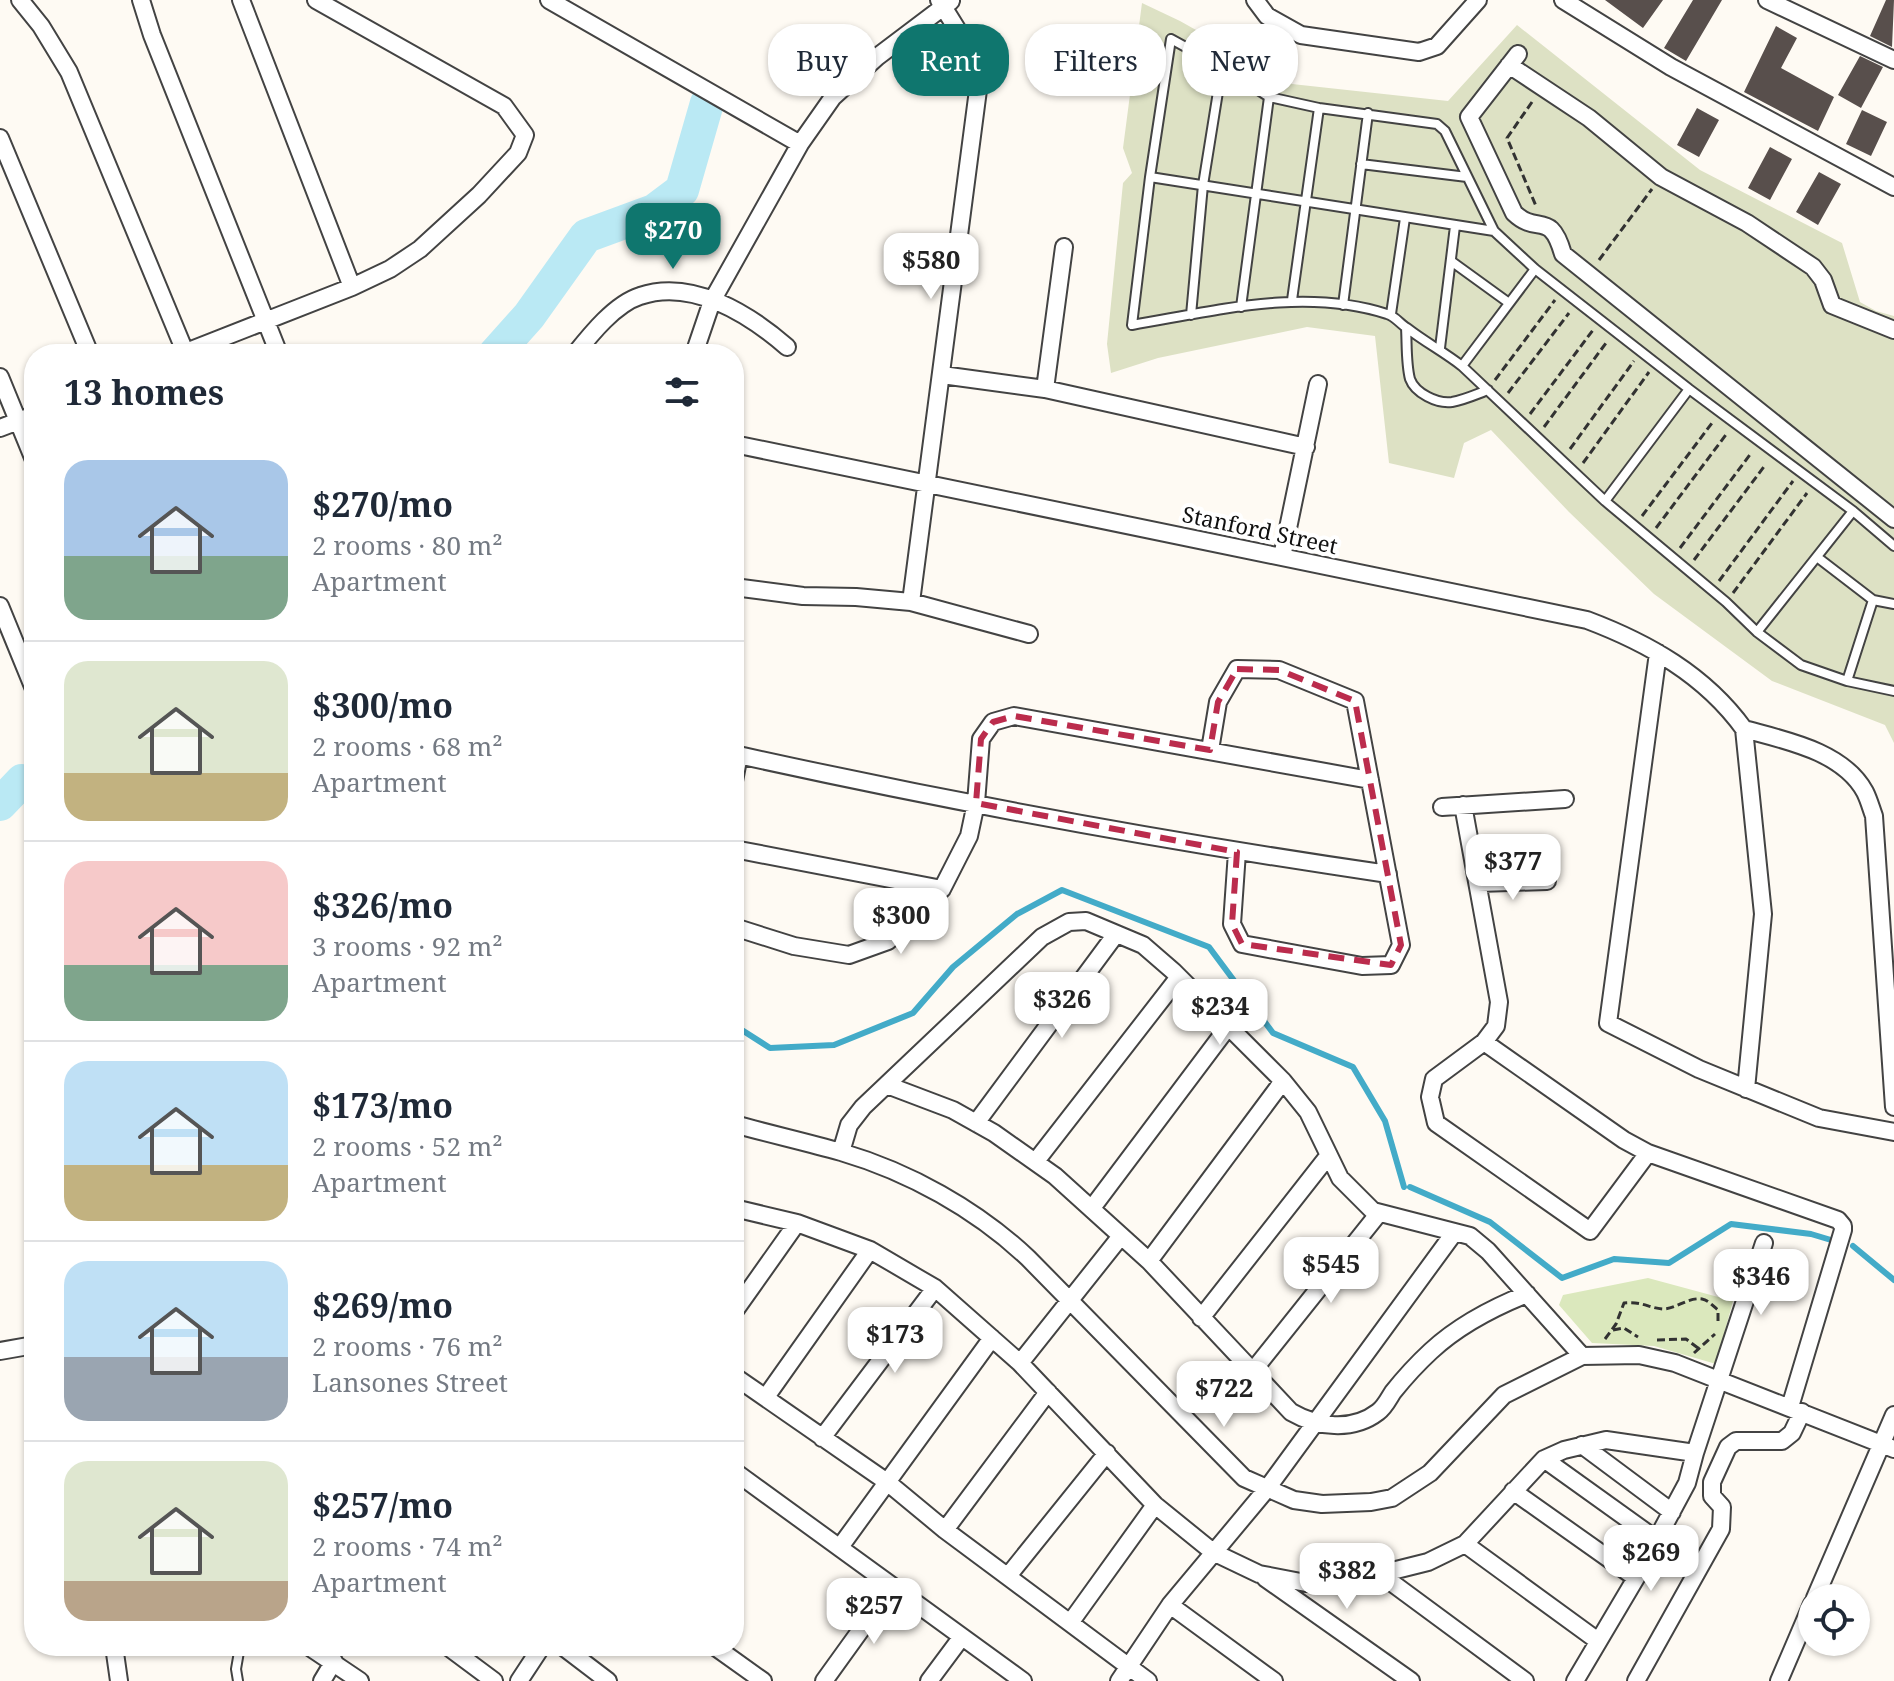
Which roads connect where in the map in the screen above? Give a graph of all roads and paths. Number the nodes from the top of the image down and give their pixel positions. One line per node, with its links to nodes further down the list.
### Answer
1 (20, 0): 53 (street)
2 (141, 0): 48 (street)
3 (241, 0): 37 (street)
4 (316, 0): 37 (street)
5 (549, 0): 19 (street)
6 (1255, 0): 7 (street)
7 (1478, 0)
8 (1563, 0): 25 (street)
9 (1767, 0): 12 (street)
10 (945, 2): 19 (street); 63 (street)
11 (1182, 45): 21 (lane)
12 (1894, 60)
13 (1542, 88): 23 (street); 30 (path); 30 (street)
14 (1217, 96): 24 (lane)
15 (1269, 97): 16 (lane); 26 (lane)
16 (1319, 108): 17 (lane); 27 (lane)
17 (1368, 113): 20 (lane); 22 (lane)
18 (0, 138): 52 (street)
19 (800, 144): 40 (street)
20 (1361, 164): 22 (lane); 28 (lane)
21 (1150, 177): 24 (lane); 46 (lane)
22 (1467, 177): 32 (lane)
23 (1661, 177): 36 (path); 50 (street)
24 (1203, 185): 26 (lane); 46 (lane)
25 (1894, 187)
26 (1257, 192): 27 (lane); 44 (lane)
27 (1308, 200): 28 (lane); 39 (lane)
28 (1355, 208): 29 (lane); 43 (lane)
29 (1405, 218): 31 (lane); 45 (lane)
30 (1543, 224): 36 (street)
31 (1455, 226): 32 (lane); 34 (lane)
32 (1494, 231): 35 (lane)
33 (1064, 247): 66 (street)
34 (1451, 261): 42 (lane); 59 (lane)
35 (1535, 269): 38 (lane); 42 (lane)
36 (1589, 274): 88 (street)
37 (352, 287): 48 (street)
38 (1563, 291): 41 (lane); 68 (path)
39 (1292, 300): 43 (lane); 44 (lane)
40 (712, 301): 56 (street); 57 (street); 58 (street)
41 (1577, 302): 47 (lane); 69 (path)
42 (1509, 303): 62 (lane)
43 (1343, 305): 45 (lane)
44 (1241, 307): 46 (lane)
45 (1391, 314): 49 (lane)
46 (1191, 315)
47 (1601, 320): 51 (lane); 73 (path)
48 (267, 322): 54 (street); 55 (street)
49 (1406, 328): 59 (lane); 68 (lane)
50 (1894, 330)
51 (1615, 331): 60 (lane); 76 (path)
52 (86, 344)
53 (180, 344)
54 (208, 344)
55 (275, 344)
56 (585, 344)
57 (697, 344)
58 (787, 347)
59 (1440, 348): 62 (lane)
60 (1641, 352): 61 (lane); 81 (path)
61 (1656, 363): 67 (lane); 83 (path)
62 (1462, 366): 68 (lane)
63 (942, 375): 66 (street); 84 (street)
64 (0, 377): 71 (street)
65 (1318, 384): 79 (street)
66 (1045, 389): 79 (street)
67 (1689, 389): 70 (lane); 86 (lane)
68 (1488, 390): 69 (lane)
69 (1501, 402): 73 (lane)
70 (1720, 412): 74 (lane); 89 (path)
71 (24, 415)
72 (24, 419): 75 (street)
73 (1523, 423): 76 (lane)
74 (1735, 423): 77 (lane); 90 (path)
75 (0, 428)
76 (1537, 436): 81 (lane)
77 (1760, 442): 80 (lane); 94 (path)
78 (744, 446): 84 (street, Stanford Street)
79 (1306, 447): 92 (street)
80 (1774, 452): 82 (lane); 95 (path)
81 (1562, 460): 83 (lane)
82 (1800, 471): 85 (lane); 97 (path)
83 (1576, 473): 86 (lane)
84 (928, 482): 92 (street, Stanford Street); 99 (street)
85 (1815, 483): 87 (lane); 100 (path)
86 (1605, 501): 89 (lane)
87 (1853, 511): 91 (lane); 93 (lane)
88 (1894, 519)
89 (1635, 526): 90 (lane)
90 (1649, 538): 94 (lane)
91 (1894, 546)
92 (1282, 557): 105 (street, Stanford Street)
93 (1817, 557): 98 (lane); 103 (lane)
94 (1673, 558): 95 (lane)
95 (1687, 569): 97 (lane)
96 (744, 588): 99 (street)
97 (1712, 591): 100 (lane)
98 (1873, 600): 101 (lane); 107 (lane)
99 (911, 602): 104 (street)
100 (1726, 602): 103 (lane)
101 (1894, 604)
102 (0, 606): 106 (street)
103 (1757, 632): 107 (lane)
104 (1029, 634)
105 (1658, 653): 109 (street, Stanford Street); 130 (street)
106 (24, 665)
107 (1847, 681): 108 (lane)
108 (1894, 691)
109 (1744, 729): 130 (street); 131 (street)
110 (1210, 750): 112 (street); 112 (street); 114 (street)
111 (744, 756): 114 (street)
112 (1370, 780): 119 (street)
113 (1565, 799): 115 (street)
114 (976, 803): 118 (street); 122 (street)
115 (1463, 805): 116 (street); 121 (street)
116 (1442, 807)
117 (744, 851): 122 (street)
118 (1237, 852): 119 (street); 119 (street)
119 (1388, 874)
120 (1547, 881): 121 (street)
121 (1478, 883): 127 (street)
122 (942, 889): 123 (street)
123 (744, 930)
124 (1116, 934): 125 (street); 129 (street); 132 (street)
125 (1179, 977): 126 (street); 138 (street)
126 (1228, 1027): 128 (street); 139 (street)
127 (1484, 1042): 136 (street); 136 (street)
128 (1283, 1081): 137 (street); 147 (street)
129 (887, 1085): 132 (street); 135 (street)
130 (1746, 1089): 134 (street)
131 (1894, 1107)
132 (976, 1123): 138 (street)
133 (744, 1127): 135 (street)
134 (1894, 1132)
135 (841, 1152): 151 (street)
136 (1648, 1153): 169 (street)
137 (1329, 1155): 141 (street); 152 (street)
138 (1036, 1161): 139 (street)
139 (1092, 1208): 144 (street)
140 (744, 1210): 142 (street)
141 (1379, 1213): 143 (street); 164 (street)
142 (797, 1223): 146 (street); 150 (street)
143 (1454, 1233): 149 (street); 171 (street)
144 (1121, 1236): 147 (street); 151 (street)
145 (1764, 1243): 165 (street)
146 (870, 1250): 148 (street); 168 (street)
147 (1149, 1261): 152 (street)
148 (935, 1288): 154 (street); 172 (street)
149 (1527, 1294): 161 (street); 171 (street)
150 (744, 1298)
151 (1071, 1302): 162 (street); 180 (street)
152 (1201, 1318): 164 (street)
153 (1611, 1331): 155 (path); 158 (path); 160 (path)
154 (992, 1338): 162 (street); 179 (street)
155 (1640, 1339)
156 (1649, 1340): 158 (path)
157 (24, 1347): 159 (street)
158 (1698, 1348): 163 (path)
159 (0, 1351)
160 (1603, 1355): 161 (street); 163 (street)
161 (1582, 1356): 180 (street)
162 (1020, 1363): 167 (street)
163 (1692, 1369): 165 (street)
164 (1252, 1372): 171 (street)
165 (1720, 1379): 169 (street); 176 (street)
166 (744, 1383): 168 (street)
167 (1048, 1392): 175 (street); 184 (street)
168 (766, 1397): 172 (street)
169 (1796, 1409): 174 (street); 225 (street)
170 (1894, 1415): 174 (street)
171 (1315, 1423): 180 (street)
172 (822, 1438): 179 (street)
173 (1582, 1445): 176 (street); 177 (street); 183 (street)
174 (1888, 1446): 193 (street)
175 (1107, 1453): 182 (street); 191 (street)
176 (1695, 1453): 183 (street)
177 (1544, 1459): 181 (street); 185 (street)
178 (744, 1478): 187 (street)
179 (887, 1482): 184 (street); 187 (street)
180 (1266, 1490): 188 (street)
181 (1513, 1491): 186 (street); 192 (street)
182 (1155, 1505): 188 (street); 196 (street)
183 (1672, 1512): 185 (street)
184 (945, 1530): 191 (street)
185 (1657, 1540): 192 (street)
186 (1465, 1544): 190 (street); 199 (street)
187 (840, 1547): 194 (street)
188 (1213, 1552): 189 (street); 195 (street)
189 (1259, 1574): 190 (street); 222 (street)
190 (1380, 1574): 223 (street)
191 (1008, 1576): 196 (street)
192 (1636, 1578): 199 (street)
193 (1822, 1584)
194 (891, 1588): 198 (street); 217 (street)
195 (1170, 1605): 208 (street); 221 (street)
196 (1070, 1623): 208 (street)
197 (1798, 1637): 226 (street)
198 (961, 1638): 218 (street); 219 (street)
199 (1598, 1641): 224 (street)
200 (115, 1656): 209 (street)
201 (238, 1656): 210 (lane)
202 (325, 1656): 207 (street)
203 (460, 1656): 213 (street)
204 (535, 1656): 214 (street)
205 (575, 1656): 215 (street)
206 (728, 1656): 216 (street)
207 (334, 1661): 211 (street); 212 (street)
208 (1124, 1674): 220 (street)
209 (119, 1681)
210 (238, 1681)
211 (322, 1681)
212 (360, 1681)
213 (494, 1681)
214 (519, 1681)
215 (608, 1681)
216 (763, 1681)
217 (824, 1681)
218 (929, 1681)
219 (1023, 1681)
220 (1148, 1681)
221 (1274, 1681)
222 (1411, 1681)
223 (1525, 1681)
224 (1575, 1681)
225 (1636, 1681)
226 (1779, 1681)

